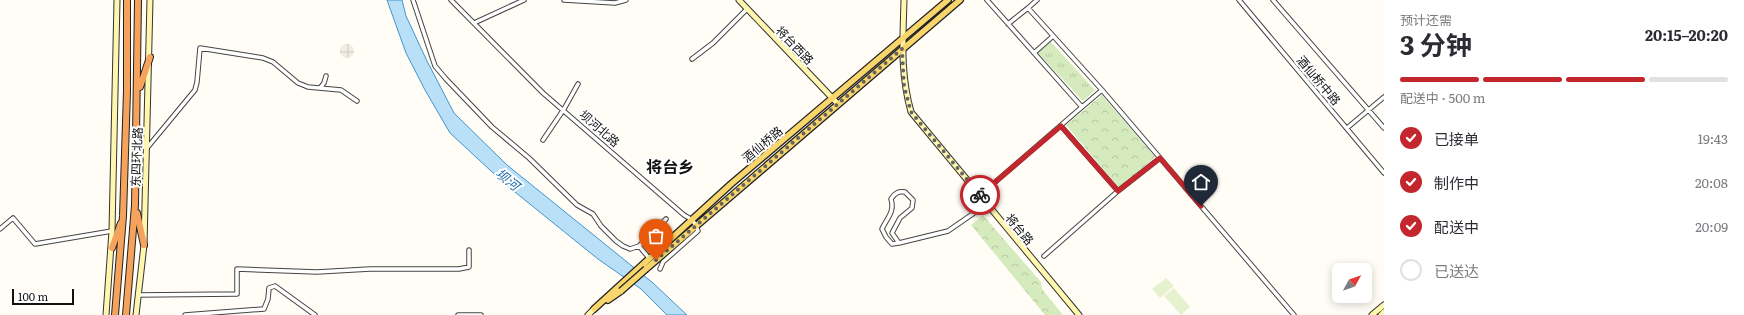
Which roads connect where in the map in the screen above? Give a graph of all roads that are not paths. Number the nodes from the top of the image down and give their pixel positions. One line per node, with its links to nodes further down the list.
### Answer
1 (117, 0): 59 (street, 东四环北路)
2 (127, 0): 54 (highway, 东四环北路)
3 (138, 0): 35 (highway, 东四环北路)
4 (150, 0): 27 (street, 东四环北路)
5 (413, 0): 62 (street)
6 (451, 0): 21 (street, 坝河北路)
7 (524, 0): 18 (street)
8 (564, 0): 9 (street)
9 (626, 0)
10 (739, 0): 20 (street, 将台西路)
11 (904, 0): 24 (street, 将台路)
12 (948, 0): 24 (main road, 酒仙桥路)
13 (960, 0): 25 (main road, 酒仙桥路)
14 (987, 0): 22 (street)
15 (1037, 0): 19 (street)
16 (1239, 0): 44 (street, 酒仙桥中路)
17 (1273, 0): 42 (street)
18 (518, 1): 21 (street)
19 (1028, 8): 22 (street); 23 (street)
20 (747, 9): 28 (street); 37 (street, 将台西路)
21 (474, 23): 41 (street, 坝河北路)
22 (1008, 24): 26 (street)
23 (1052, 37): 26 (street); 34 (street)
24 (903, 38): 25 (street, 将台路); 37 (main road, 酒仙桥路)
25 (902, 49): 39 (main road, 酒仙桥路); 51 (street, 将台路)
26 (1034, 52): 40 (street)
27 (150, 57): 35 (highway); 47 (street, 东四环北路)
28 (692, 59)
29 (326, 76): 33 (street)
30 (318, 83): 33 (street)
31 (578, 84): 41 (street)
32 (326, 86): 33 (street)
33 (320, 88): 38 (street); 47 (street)
34 (1102, 90): 40 (street); 48 (street)
35 (138, 92): 53 (highway, 东四环北路)
36 (1384, 97): 42 (street)
37 (833, 98): 39 (street, 将台西路); 56 (main road, 酒仙桥路)
38 (357, 101)
39 (838, 104): 57 (main road, 酒仙桥路)
40 (1082, 107): 43 (street)
41 (564, 109): 46 (street); 56 (street, 坝河北路)
42 (1369, 110): 44 (street); 45 (street)
43 (1061, 126): 50 (street); 51 (street)
44 (1347, 128): 49 (street, 酒仙桥中路)
45 (1384, 128)
46 (543, 140)
47 (147, 148): 61 (street, 东四环北路)
48 (1160, 158): 50 (street); 83 (street)
49 (1384, 173)
50 (1118, 191): 65 (street)
51 (980, 196): 52 (street, 将台路)
52 (987, 204): 60 (street); 82 (street, 将台路)
53 (135, 205): 61 (highway); 75 (highway, 东四环北路)
54 (123, 216): 63 (highway); 74 (highway, 东四环北路)
55 (666, 219): 62 (street)
56 (692, 219): 57 (street, 坝河北路); 66 (main road, 酒仙桥路)
57 (696, 225): 67 (main road, 酒仙桥路); 68 (street)
58 (0, 228): 59 (street)
59 (112, 231): 63 (street, 东四环北路)
60 (899, 243): 60 (street)
61 (144, 245): 69 (street, 东四环北路)
62 (639, 246): 66 (street)
63 (112, 248): 73 (street, 东四环北路)
64 (469, 250): 69 (street)
65 (1044, 256)
66 (649, 258): 67 (main road, 酒仙桥路)
67 (644, 267): 71 (main road, 酒仙桥路, bridge)
68 (660, 269)
69 (138, 295): 76 (street, 东四环北路)
70 (1384, 305): 84 (street)
71 (594, 308): 81 (street, 酒仙桥路)
72 (1384, 312): 85 (street)
73 (106, 315)
74 (115, 315)
75 (126, 315)
76 (136, 315)
77 (185, 315): 78 (street)
78 (315, 315)
79 (458, 315): 80 (street)
80 (481, 315)
81 (588, 315)
82 (1078, 315)
83 (1294, 315)
84 (1372, 315)
85 (1381, 315)

